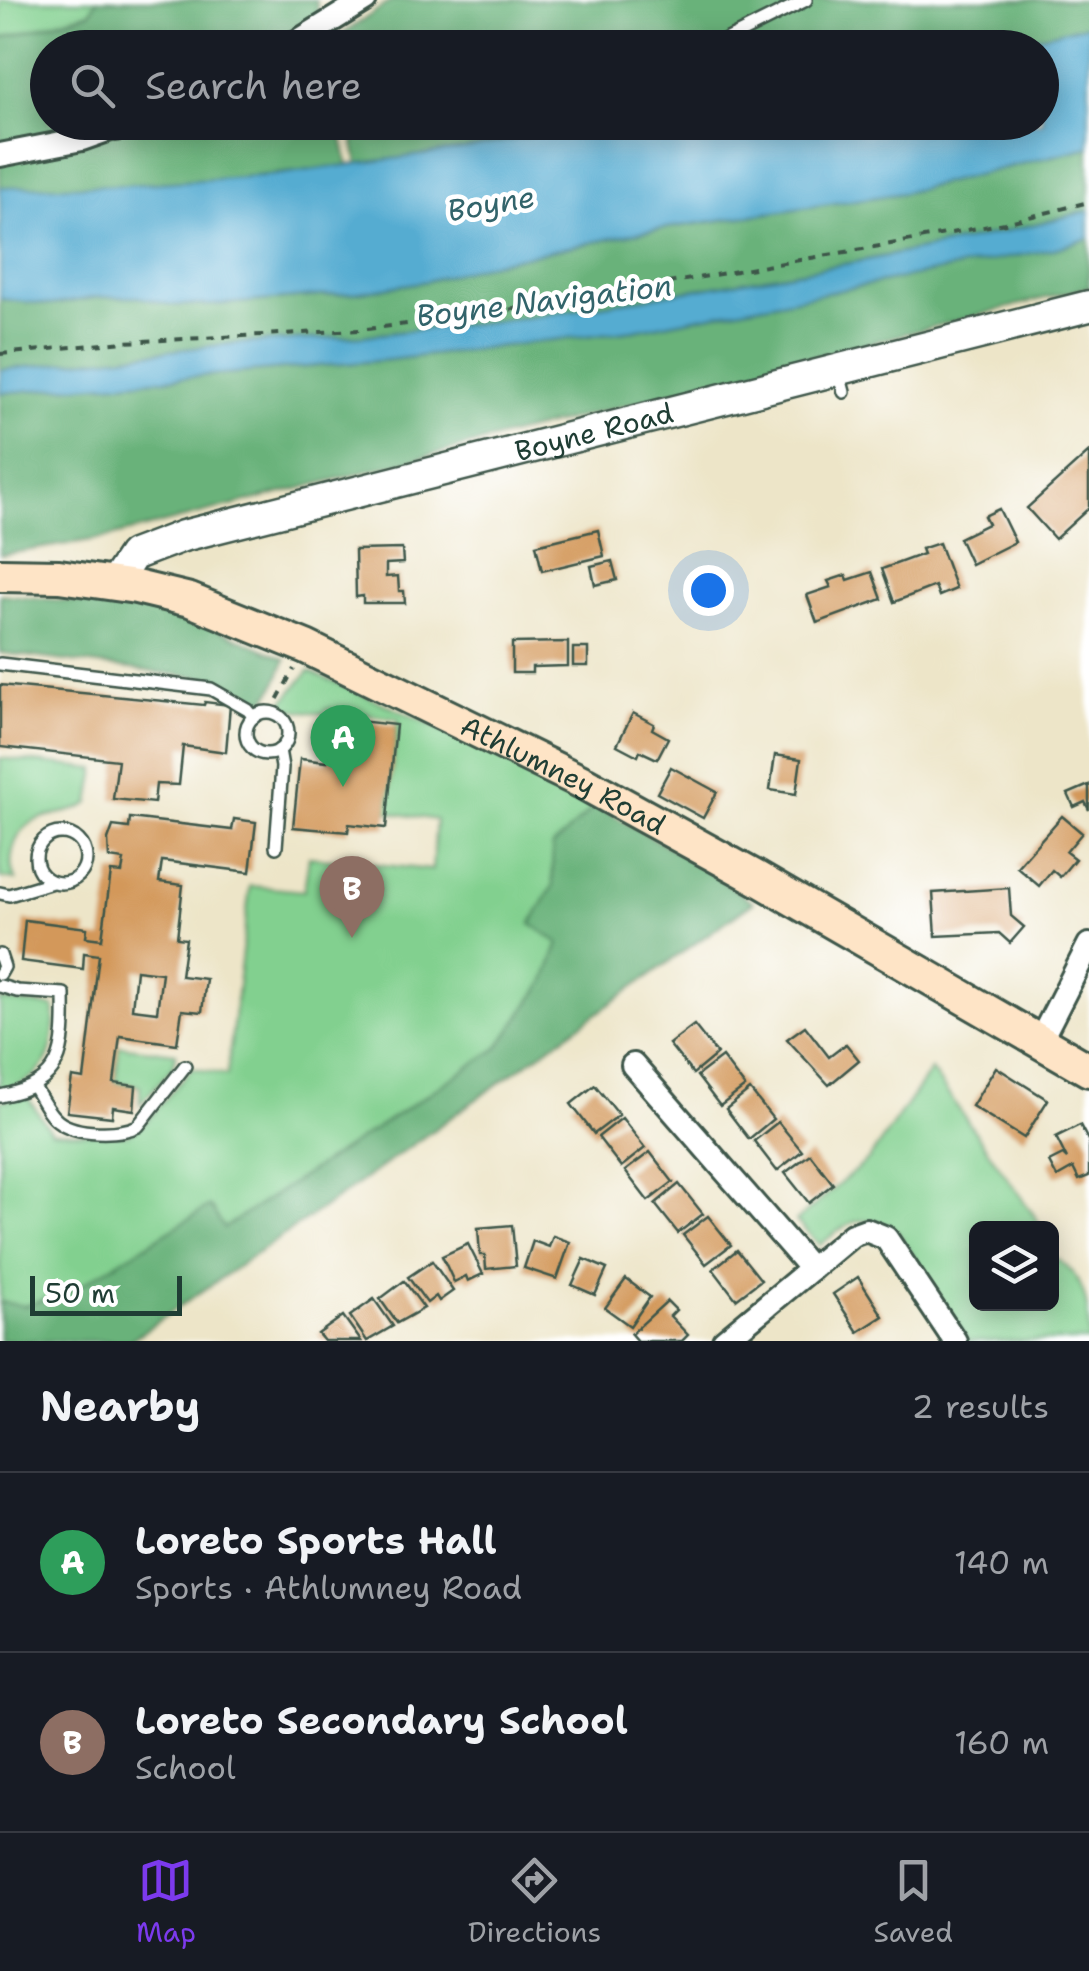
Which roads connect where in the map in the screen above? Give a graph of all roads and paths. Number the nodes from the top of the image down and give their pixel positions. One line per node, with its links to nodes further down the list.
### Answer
1 (365, 0): 3 (street)
2 (806, 0): 4 (lane)
3 (316, 30)
4 (746, 30)
5 (82, 140): 6 (street)
6 (0, 155)
7 (1089, 202): 9 (path)
8 (1089, 306): 11 (street, Boyne Road)
9 (0, 354)
10 (0, 575): 11 (main road, Athlumney Road)
11 (114, 582): 12 (main road, Athlumney Road)
12 (306, 648): 14 (path); 24 (main road, Athlumney Road)
13 (0, 664): 15 (lane)
14 (270, 713): 15 (lane); 16 (lane)
15 (254, 717): 16 (lane)
16 (279, 750): 17 (lane)
17 (276, 847)
18 (52, 882): 18 (lane); 19 (lane)
19 (0, 893)
20 (1089, 944): 24 (street)
21 (0, 955): 22 (lane)
22 (0, 974)
23 (0, 986): 28 (lane)
24 (1040, 1041): 27 (main road, Athlumney Road)
25 (633, 1065): 30 (street)
26 (185, 1066): 28 (lane)
27 (1089, 1070)
28 (34, 1088): 29 (lane)
29 (0, 1096)
30 (811, 1269): 31 (street); 32 (street)
31 (724, 1341)
32 (954, 1341)

